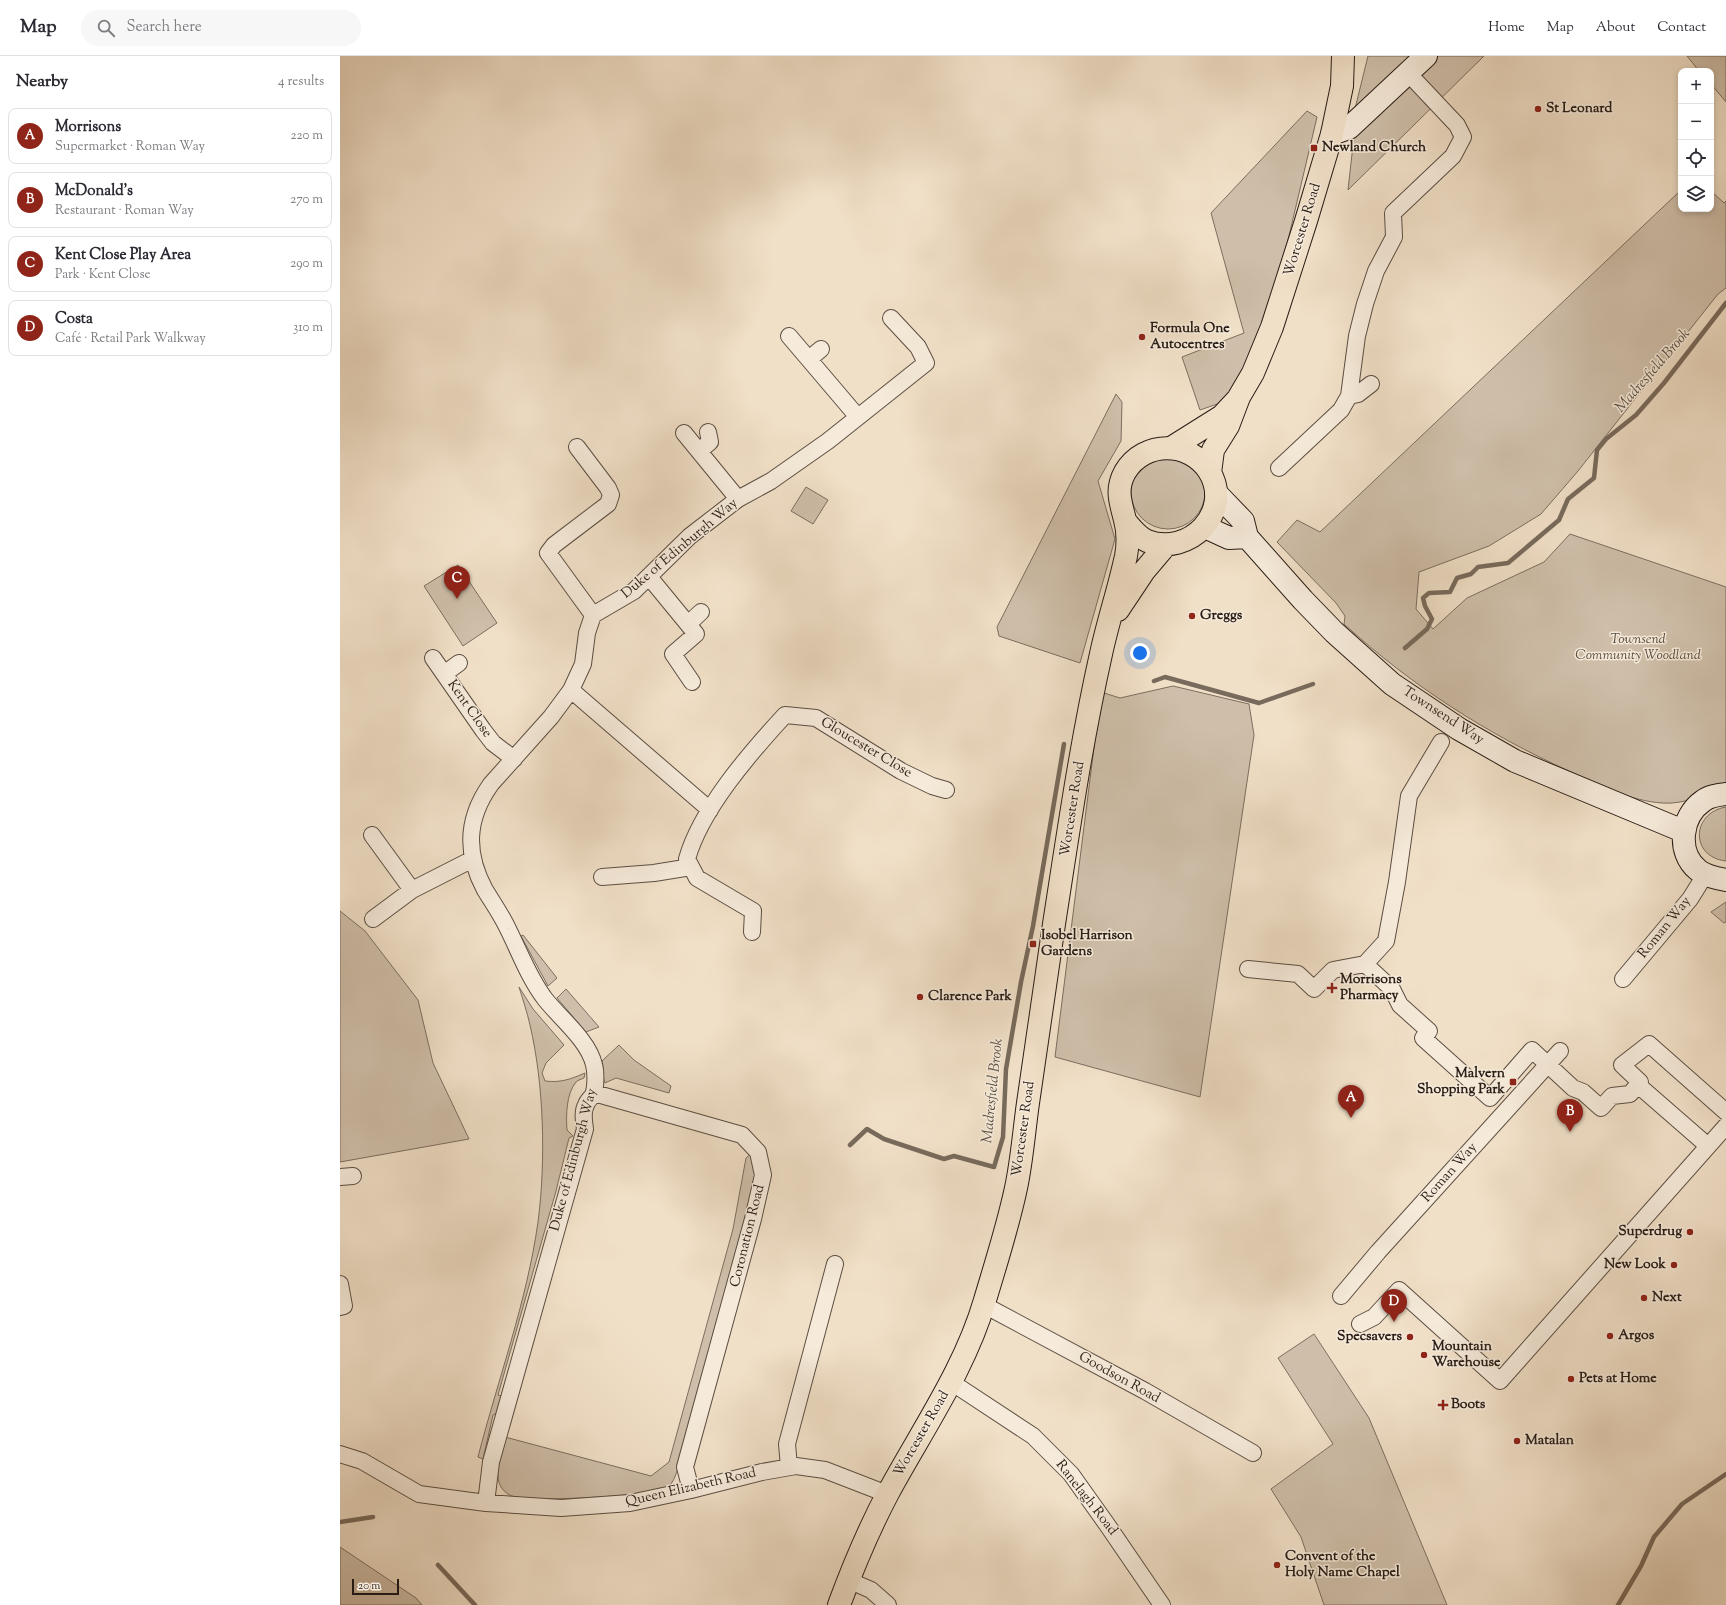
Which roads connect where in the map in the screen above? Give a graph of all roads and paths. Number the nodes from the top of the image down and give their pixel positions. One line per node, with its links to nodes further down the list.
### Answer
1 (1343, 56): 4 (highway, Worcester Road)
2 (1426, 56): 3 (main road)
3 (1408, 73): 4 (main road); 8 (street)
4 (1332, 134): 9 (highway, Worcester Road)
5 (891, 318): 10 (street, Duke of Edinburgh Way)
6 (789, 336): 10 (street)
7 (1371, 384): 8 (street)
8 (1349, 396): 16 (street)
9 (1239, 397): 14 (highway); 17 (highway)
10 (857, 416): 18 (street, Duke of Edinburgh Way)
11 (708, 432): 15 (street)
12 (684, 433): 15 (street)
13 (577, 447): 25 (street)
14 (1171, 448): 17 (highway); 19 (highway)
15 (699, 451): 18 (street)
16 (1279, 468)
17 (1213, 483): 20 (highway); 21 (main road)
18 (738, 499): 23 (street, Duke of Edinburgh Way)
19 (1126, 522): 22 (highway); 26 (highway)
20 (1205, 527): 21 (main road); 22 (highway)
21 (1247, 537): 38 (main road, Townsend Way)
22 (1166, 545): 26 (highway)
23 (650, 578): 25 (street, Duke of Edinburgh Way); 27 (street)
24 (701, 612): 27 (street)
25 (593, 616): 32 (street, Duke of Edinburgh Way)
26 (1110, 622): 61 (highway, Worcester Road)
27 (688, 624): 31 (street)
28 (433, 658): 30 (street, Kent Close)
29 (460, 663): 30 (street, Kent Close)
30 (444, 674): 34 (street, Kent Close)
31 (692, 682)
32 (571, 690): 34 (street, Duke of Edinburgh Way); 37 (street)
33 (1441, 742): 48 (street)
34 (514, 759): 40 (street, Duke of Edinburgh Way)
35 (946, 790): 37 (street, Gloucester Close)
36 (1726, 794): 38 (main road)
37 (710, 810): 41 (street, Gloucester Close)
38 (1683, 831): 42 (main road)
39 (372, 835): 45 (street)
40 (473, 860): 45 (street); 54 (street, Duke of Edinburgh Way)
41 (691, 867): 43 (street); 47 (street)
42 (1705, 875): 44 (main road); 50 (street, Roman Way)
43 (602, 877)
44 (1726, 880)
45 (412, 890): 46 (street)
46 (373, 919)
47 (752, 932)
48 (1365, 964): 49 (street); 52 (street)
49 (1248, 969)
50 (1623, 979)
51 (1560, 1051): 52 (street, Roman Way)
52 (1548, 1064): 53 (street); 60 (street, Roman Way)
53 (1638, 1085): 55 (street); 57 (street)
54 (594, 1093): 68 (street, Coronation Road); 70 (street, Duke of Edinburgh Way)
55 (1726, 1112)
56 (1726, 1126): 57 (street)
57 (1708, 1146): 63 (street)
58 (835, 1264): 67 (street)
59 (340, 1284): 62 (street)
60 (1341, 1296)
61 (984, 1305): 64 (highway, Worcester Road); 65 (street, Goodson Road)
62 (340, 1307)
63 (1360, 1324)
64 (951, 1382): 69 (highway, Worcester Road); 74 (street, Ranelagh Road)
65 (1253, 1453)
66 (340, 1454): 70 (street, Queen Elizabeth Road)
67 (789, 1467): 68 (street, Queen Elizabeth Road); 69 (street, Queen Elizabeth Road)
68 (691, 1490): 70 (street, Queen Elizabeth Road)
69 (887, 1494): 71 (highway, Worcester Road)
70 (486, 1503)
71 (848, 1580): 72 (highway, Worcester Road); 73 (street)
72 (839, 1605)
73 (888, 1605)
74 (1162, 1605)

